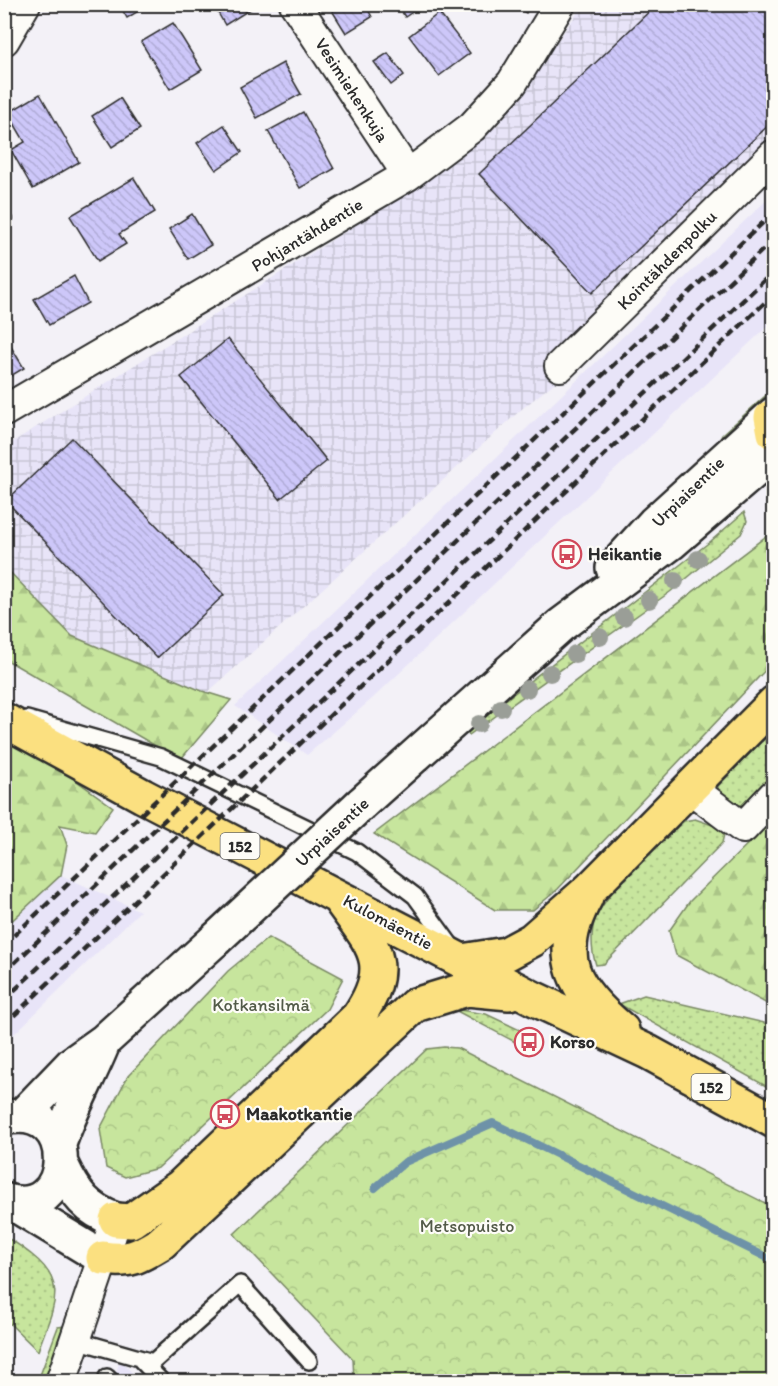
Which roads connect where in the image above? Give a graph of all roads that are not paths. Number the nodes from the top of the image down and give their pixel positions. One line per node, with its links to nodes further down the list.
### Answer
1 (26, 4): 4 (street)
2 (295, 4): 6 (street, Vesimiehenkuja)
3 (560, 4): 6 (street, Pohjantähdentie)
4 (4, 40)
5 (774, 155): 7 (street, Kointähdenpolku)
6 (408, 175): 8 (street, Pohjantähdentie)
7 (560, 366)
8 (4, 411)
9 (773, 421): 11 (main road, Urpiaisentie)
10 (774, 454): 11 (main road, Urpiaisentie)
11 (561, 625): 21 (main road, Urpiaisentie, bridge)
12 (774, 703): 15 (main road)
13 (4, 713): 19 (lane)
14 (4, 720): 18 (main road, Kulomäentie / 152)
15 (690, 788): 16 (street); 17 (main road)
16 (774, 795)
17 (589, 890): 19 (main road); 22 (main road)
18 (337, 896): 19 (main road, Kulomäentie / 152); 27 (main road)
19 (462, 961): 20 (main road, Kulomäentie / 152)
20 (533, 998): 22 (main road, Kulomäentie / 152); 28 (main road)
21 (104, 1041): 23 (main road, Urpiaisentie); 25 (main road, Urpiaisentie)
22 (648, 1052): 24 (main road, Kulomäentie / 152)
23 (13, 1117): 25 (main road, Urpiaisentie)
24 (774, 1121)
25 (61, 1155): 26 (main road, Urpiaisentie); 27 (main road)
26 (8, 1202): 28 (main road)
27 (116, 1220): 28 (street)
28 (103, 1258): 29 (street)
29 (76, 1340): 30 (lane); 32 (street)
30 (141, 1359): 31 (lane); 33 (lane)
31 (309, 1360)
32 (62, 1382)
33 (162, 1382)

